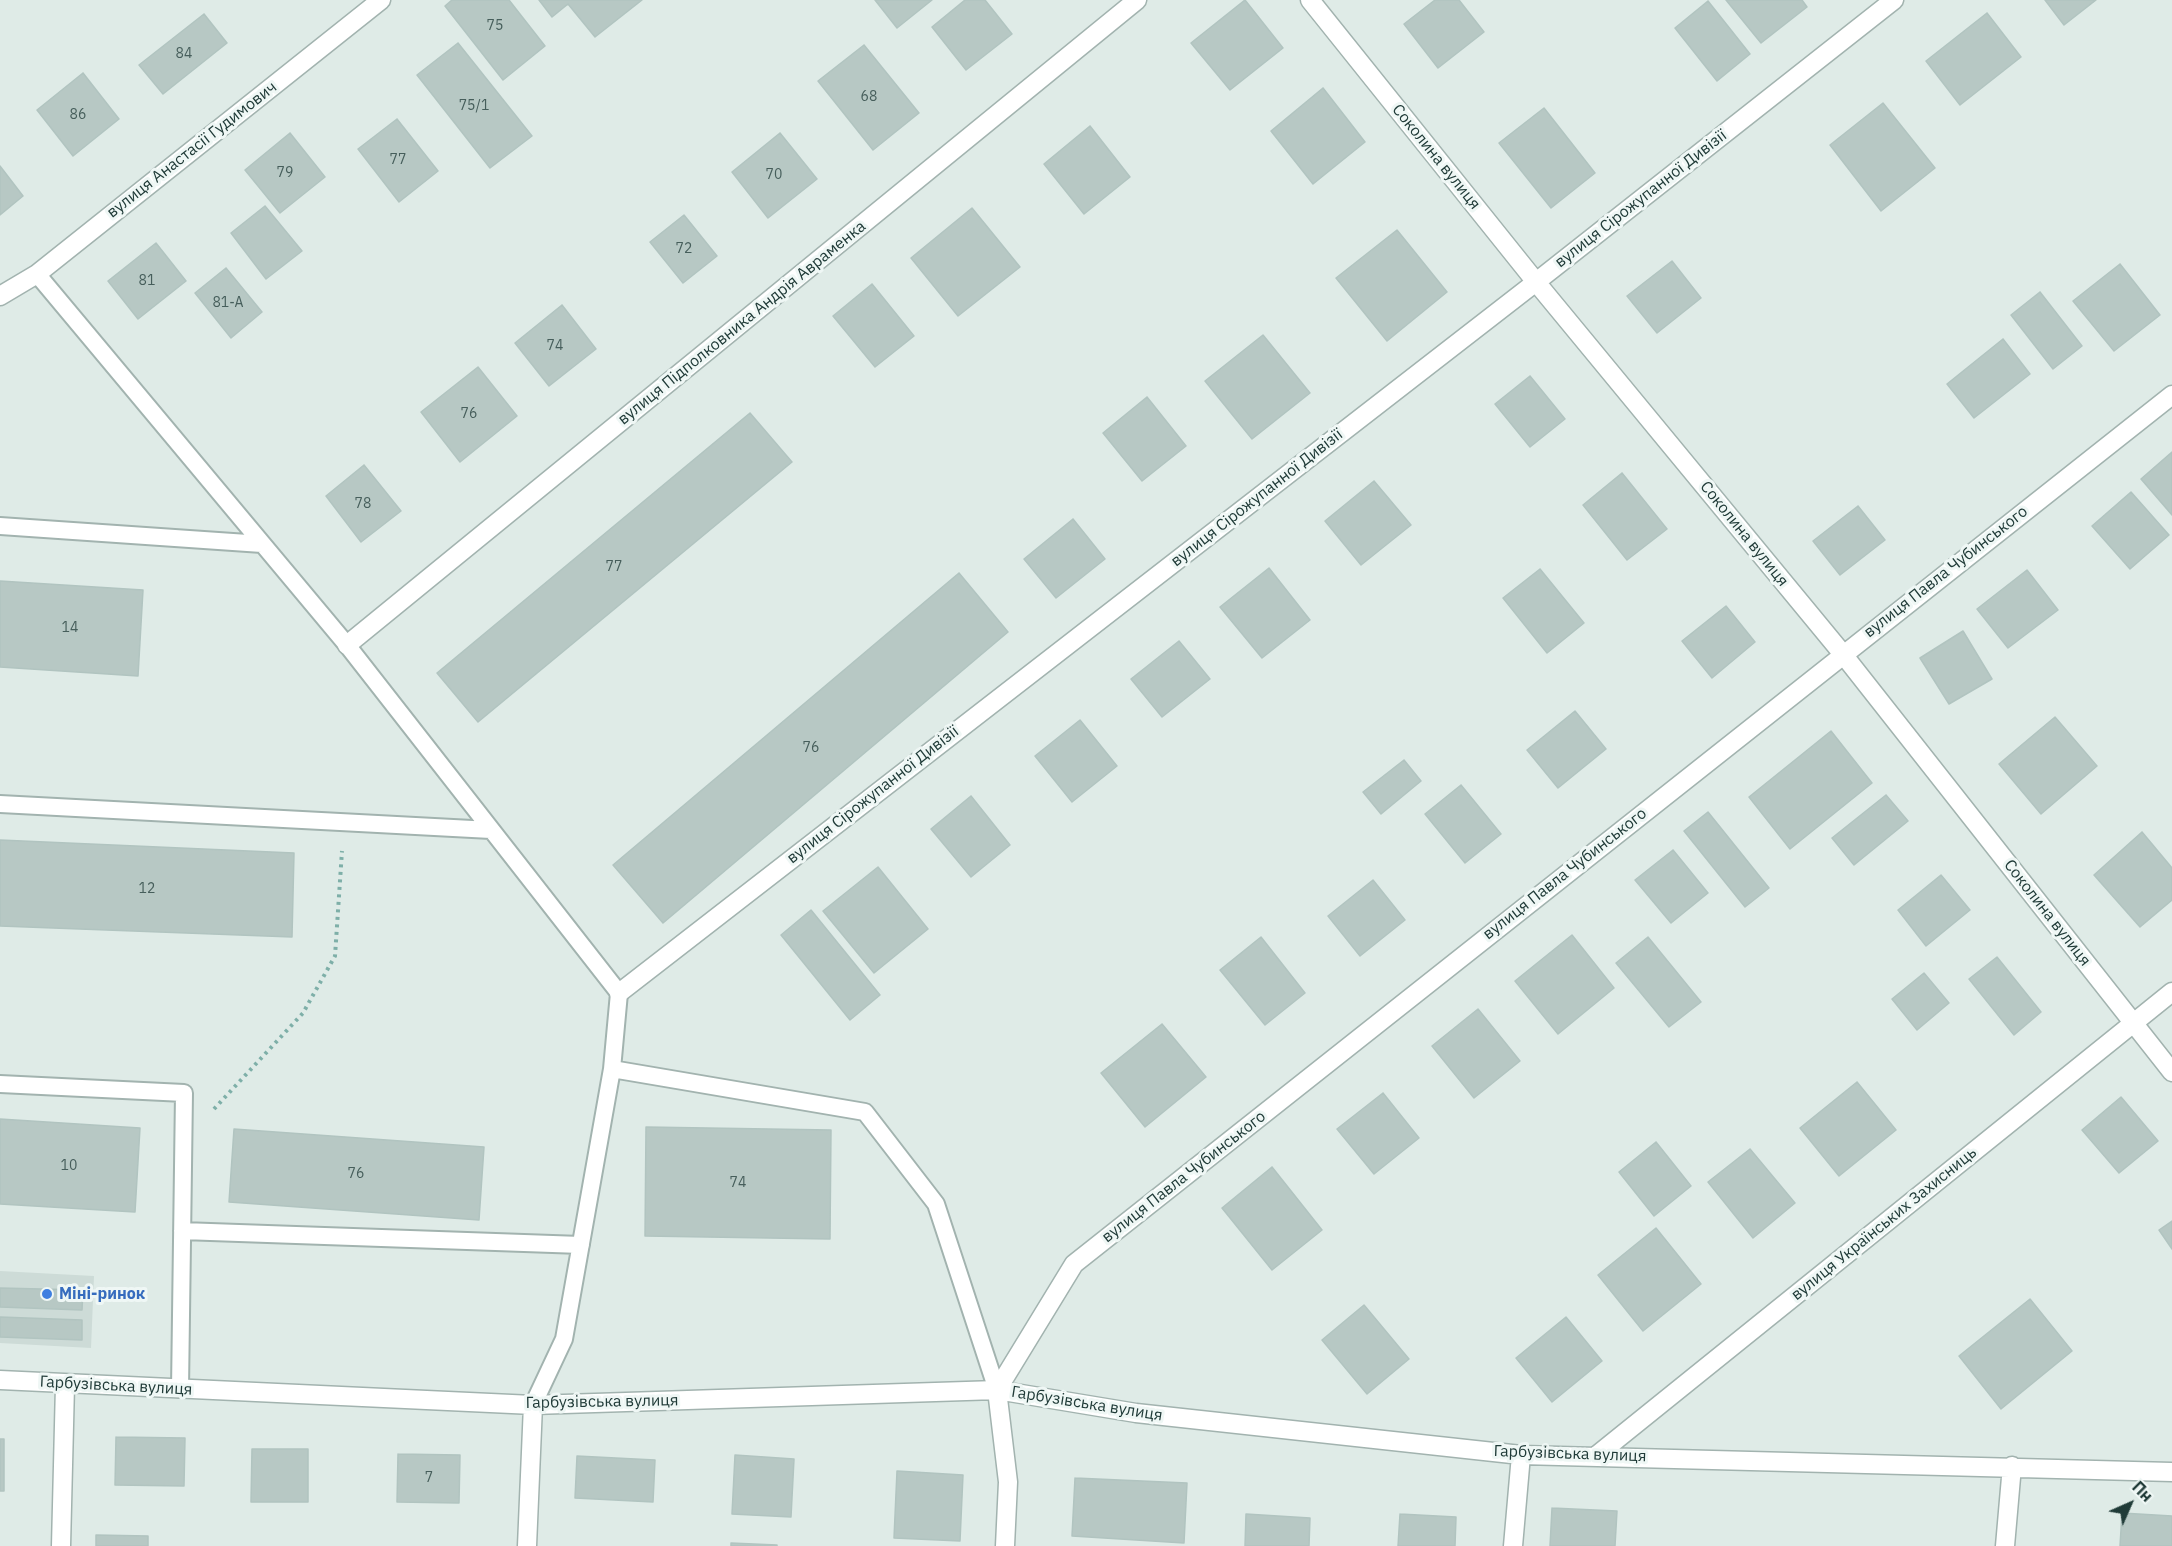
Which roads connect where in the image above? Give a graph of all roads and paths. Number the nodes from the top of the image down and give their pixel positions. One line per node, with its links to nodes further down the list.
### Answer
1 (381, 0): 5 (street, вулиця Анастасії Гудимович)
2 (1137, 0): 11 (street, вулиця Підполковника Андрія Авраменка)
3 (1310, 0): 6 (street, Соколина вулиця)
4 (1894, 0): 6 (street, вулиця Сірожупанної Дивізії)
5 (37, 274): 7 (street, вулиця Анастасії Гудимович); 10 (lane)
6 (1536, 282): 12 (street, Соколина вулиця); 17 (street, вулиця Сірожупанної Дивізії)
7 (0, 296)
8 (2172, 395): 12 (street, вулиця Павла Чубинського)
9 (0, 525): 10 (lane)
10 (262, 544): 11 (lane)
11 (347, 645): 15 (lane)
12 (1842, 653): 18 (street, Соколина вулиця); 28 (street, вулиця Павла Чубинського)
13 (0, 804): 14 (lane)
14 (344, 822): 15 (lane); 22 (path)
15 (492, 830): 17 (lane)
16 (2172, 992): 18 (street, вулиця Українських Захисниць)
17 (619, 993): 19 (lane)
18 (2134, 1022): 20 (street, Соколина вулиця); 31 (street, вулиця Українських Захисниць)
19 (612, 1068): 24 (lane); 28 (lane)
20 (2172, 1072)
21 (0, 1084): 22 (lane)
22 (183, 1143): 23 (lane)
23 (182, 1231): 24 (lane); 27 (lane)
24 (580, 1245): 29 (lane)
25 (0, 1380): 26 (street, Гарбузівська вулиця)
26 (65, 1385): 27 (street, Гарбузівська вулиця); 34 (street)
27 (180, 1389): 29 (street, Гарбузівська вулиця)
28 (997, 1390): 29 (street, Гарбузівська вулиця); 30 (street, Гарбузівська вулиця); 36 (street)
29 (533, 1405): 35 (street)
30 (1521, 1455): 31 (street, Гарбузівська вулиця); 37 (street)
31 (1596, 1456): 32 (street, Гарбузівська вулиця)
32 (2012, 1466): 33 (street, Гарбузівська вулиця); 38 (street)
33 (2172, 1472)
34 (60, 1546)
35 (527, 1546)
36 (1005, 1546)
37 (1513, 1546)
38 (2005, 1546)

